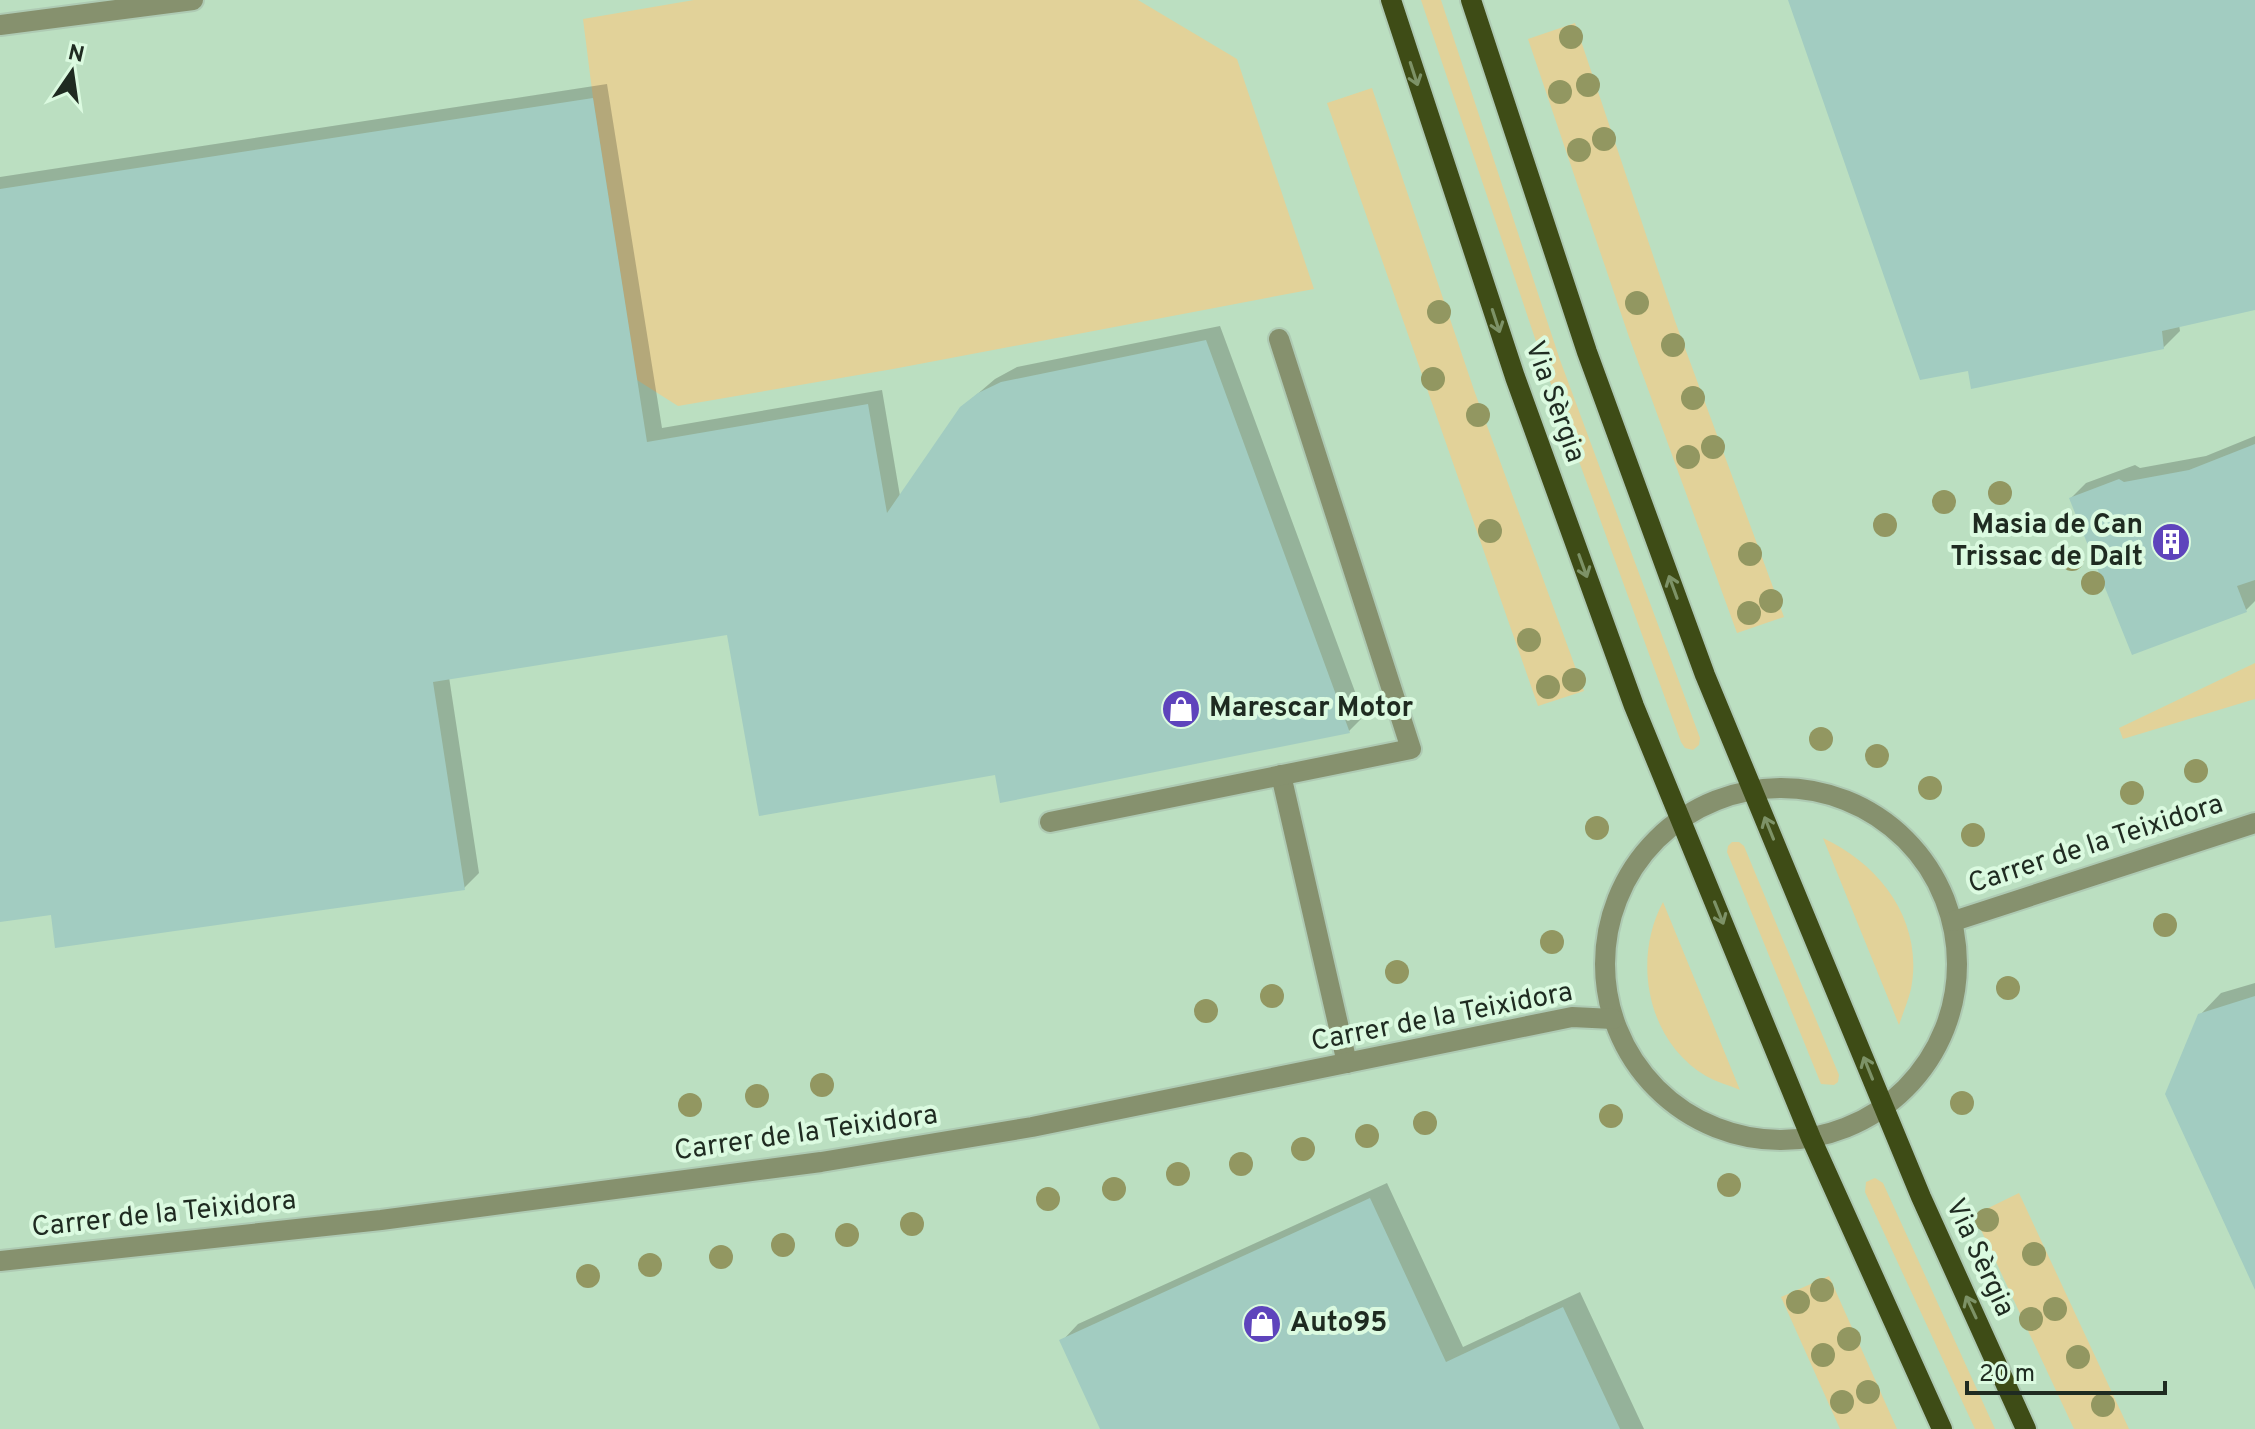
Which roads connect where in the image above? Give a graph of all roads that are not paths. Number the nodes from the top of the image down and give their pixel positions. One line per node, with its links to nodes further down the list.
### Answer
1 (193, 0): 4 (street)
2 (1391, 0): 8 (main road, Via Sèrgia, one-way to 8)
3 (1471, 0): 7 (main road, Via Sèrgia, one-way to 3)
4 (0, 25)
5 (1279, 339): 6 (street)
6 (1281, 775): 9 (street); 13 (street)
7 (1752, 788): 8 (street); 11 (street); 14 (main road, Via Sèrgia, one-way to 7)
8 (1680, 818): 12 (street); 15 (main road, Via Sèrgia, one-way to 15)
9 (1050, 822)
10 (2255, 823): 11 (street, Carrer de la Teixidora)
11 (1954, 921): 14 (street)
12 (1613, 1019): 13 (street, Carrer de la Teixidora); 15 (street)
13 (1347, 1063): 16 (street, Carrer de la Teixidora)
14 (1884, 1108): 15 (street); 18 (main road, Via Sèrgia, one-way to 14)
15 (1811, 1138): 17 (main road, Via Sèrgia)
16 (0, 1261)
17 (1942, 1429)
18 (2026, 1429)

